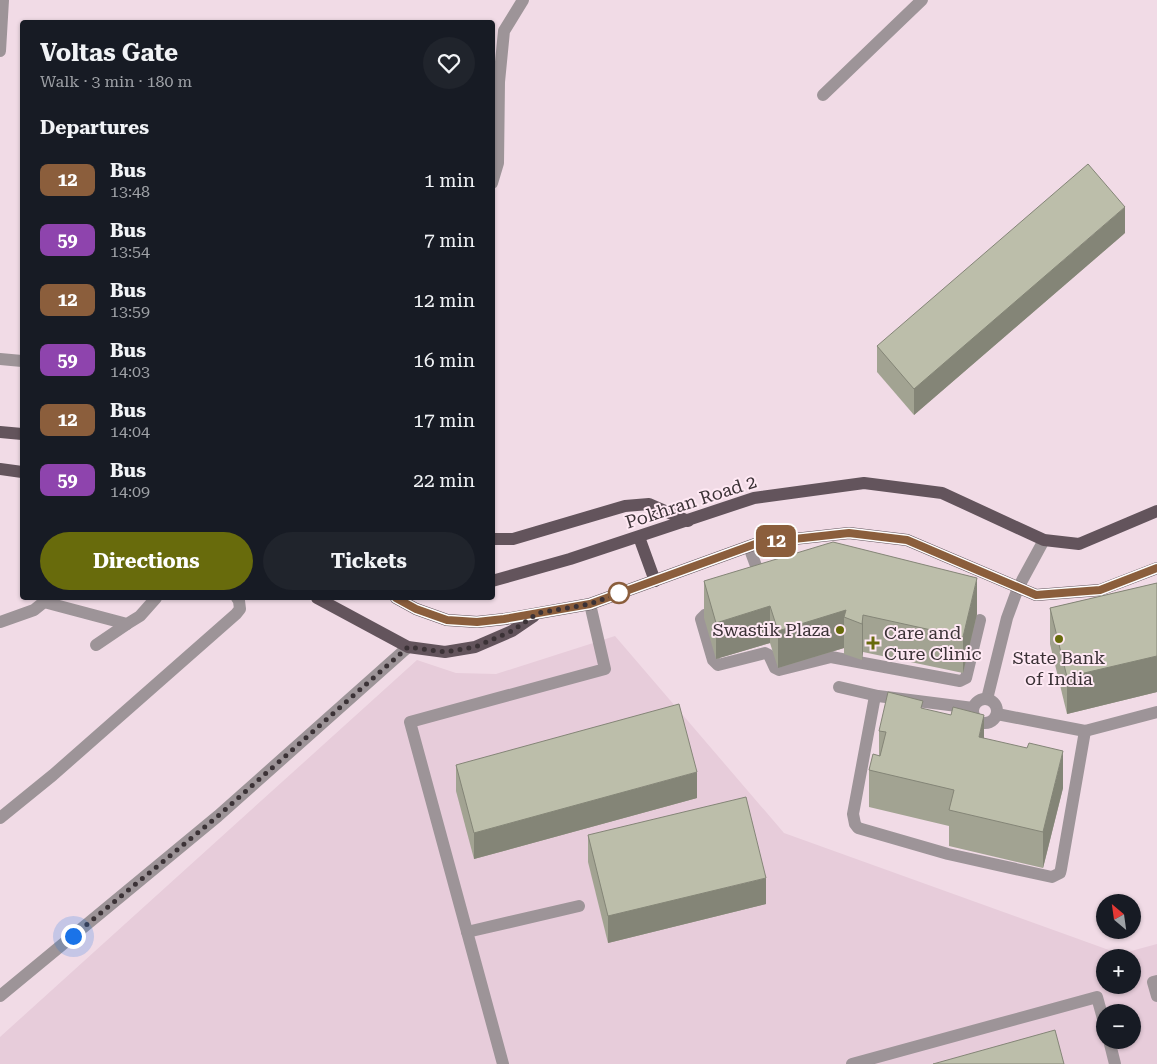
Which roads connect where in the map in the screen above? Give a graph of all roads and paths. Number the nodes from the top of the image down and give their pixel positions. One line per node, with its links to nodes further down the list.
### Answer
1 (3, 0): 4 (street)
2 (524, 0): 6 (street)
3 (922, 0): 5 (street)
4 (0, 51)
5 (824, 95)
6 (495, 173)
7 (0, 359): 8 (street)
8 (20, 361)
9 (0, 432): 10 (main road)
10 (20, 434)
11 (0, 469): 12 (main road)
12 (20, 472)
13 (1157, 511): 17 (main road, Pokhran Road 2)
14 (688, 521): 15 (main road, Pokhran Road 2); 16 (main road); 17 (main road, Pokhran Road 2)
15 (639, 537): 20 (main road, Pokhran Road 2); 21 (main road)
16 (495, 539)
17 (1044, 540): 22 (street)
18 (749, 546): 21 (main road); 22 (main road); 23 (street)
19 (1157, 568): 22 (main road)
20 (495, 580)
21 (655, 581): 28 (main road)
22 (1018, 588): 38 (street)
23 (767, 596)
24 (154, 600): 33 (street)
25 (238, 600): 43 (street)
26 (321, 600): 35 (main road)
27 (400, 600): 30 (main road)
28 (590, 604): 30 (main road); 45 (street)
29 (731, 607): 31 (street)
30 (538, 613): 35 (main road)
31 (980, 620)
32 (0, 622): 33 (street)
33 (127, 624): 34 (street)
34 (96, 645)
35 (408, 647): 47 (street)
36 (839, 687): 37 (street)
37 (875, 696): 39 (street); 42 (street)
38 (987, 699): 39 (street); 41 (street)
39 (973, 708): 41 (street)
40 (1157, 712): 42 (street)
41 (997, 714): 42 (street)
42 (1085, 731)
43 (0, 818)
44 (579, 906): 45 (street)
45 (467, 932): 51 (street)
46 (1157, 981): 48 (street)
47 (0, 996)
48 (1157, 996)
49 (1099, 1004): 52 (street)
50 (1111, 1049): 53 (street)
51 (503, 1064)
52 (852, 1064)
53 (1115, 1064)

